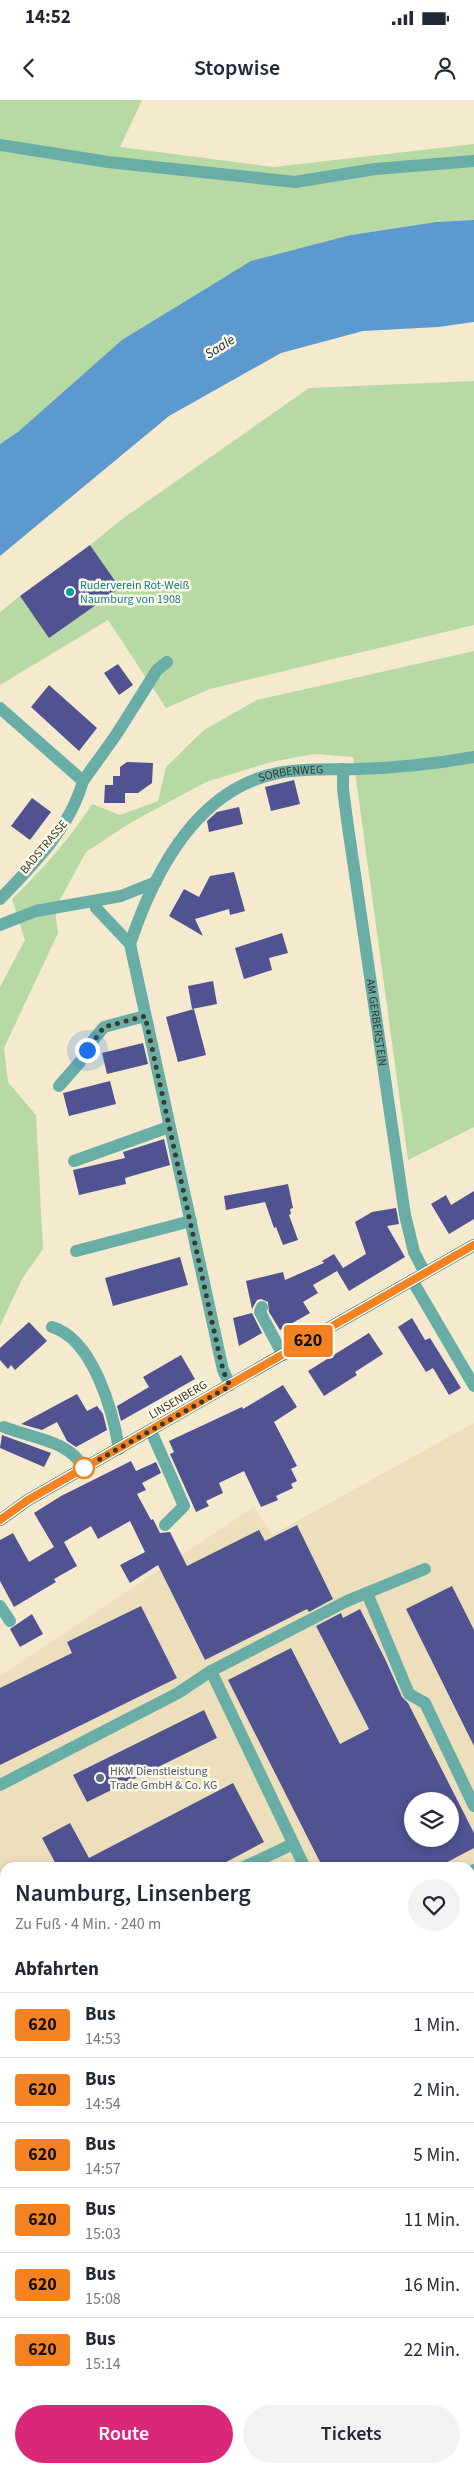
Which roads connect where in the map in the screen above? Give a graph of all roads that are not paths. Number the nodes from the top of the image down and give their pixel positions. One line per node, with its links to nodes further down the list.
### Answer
1 (0, 144): 2 (street)
2 (474, 161)
3 (167, 662): 7 (street, BADSTRASSE)
4 (0, 708): 7 (street)
5 (474, 757): 6 (street, SORBENWEG)
6 (343, 769): 8 (street, SORBENWEG); 20 (street, AM GERBERSTEIN)
7 (83, 781): 9 (street, BADSTRASSE)
8 (156, 882): 10 (street); 12 (street, SORBENWEG)
9 (0, 899)
10 (95, 902): 11 (street); 12 (street)
11 (0, 925)
12 (130, 944): 13 (street)
13 (145, 1016): 14 (street); 15 (street)
14 (59, 1086)
15 (169, 1127): 16 (street); 17 (street)
16 (74, 1161)
17 (191, 1221): 19 (street); 25 (street)
18 (474, 1245): 20 (main road, LINSENBERG)
19 (76, 1251)
20 (425, 1273): 21 (main road, LINSENBERG)
21 (412, 1280): 24 (main road, LINSENBERG); 26 (street)
22 (262, 1307): 24 (street)
23 (52, 1327): 29 (street)
24 (283, 1355): 25 (main road, LINSENBERG)
25 (230, 1386): 28 (main road, LINSENBERG)
26 (474, 1386)
27 (4, 1427): 30 (street)
28 (154, 1429): 29 (main road, LINSENBERG); 31 (street); 33 (street)
29 (119, 1449): 30 (main road, LINSENBERG)
30 (84, 1468): 32 (main road, LINSENBERG)
31 (180, 1478)
32 (0, 1520)
33 (165, 1525)
34 (425, 1569): 35 (street)
35 (367, 1593): 38 (street); 40 (street)
36 (0, 1606): 37 (street)
37 (10, 1621)
38 (211, 1671): 39 (street); 41 (street)
39 (0, 1785)
40 (474, 1806)
41 (293, 1844): 42 (street); 43 (street)
42 (255, 1862)
43 (302, 1862)

